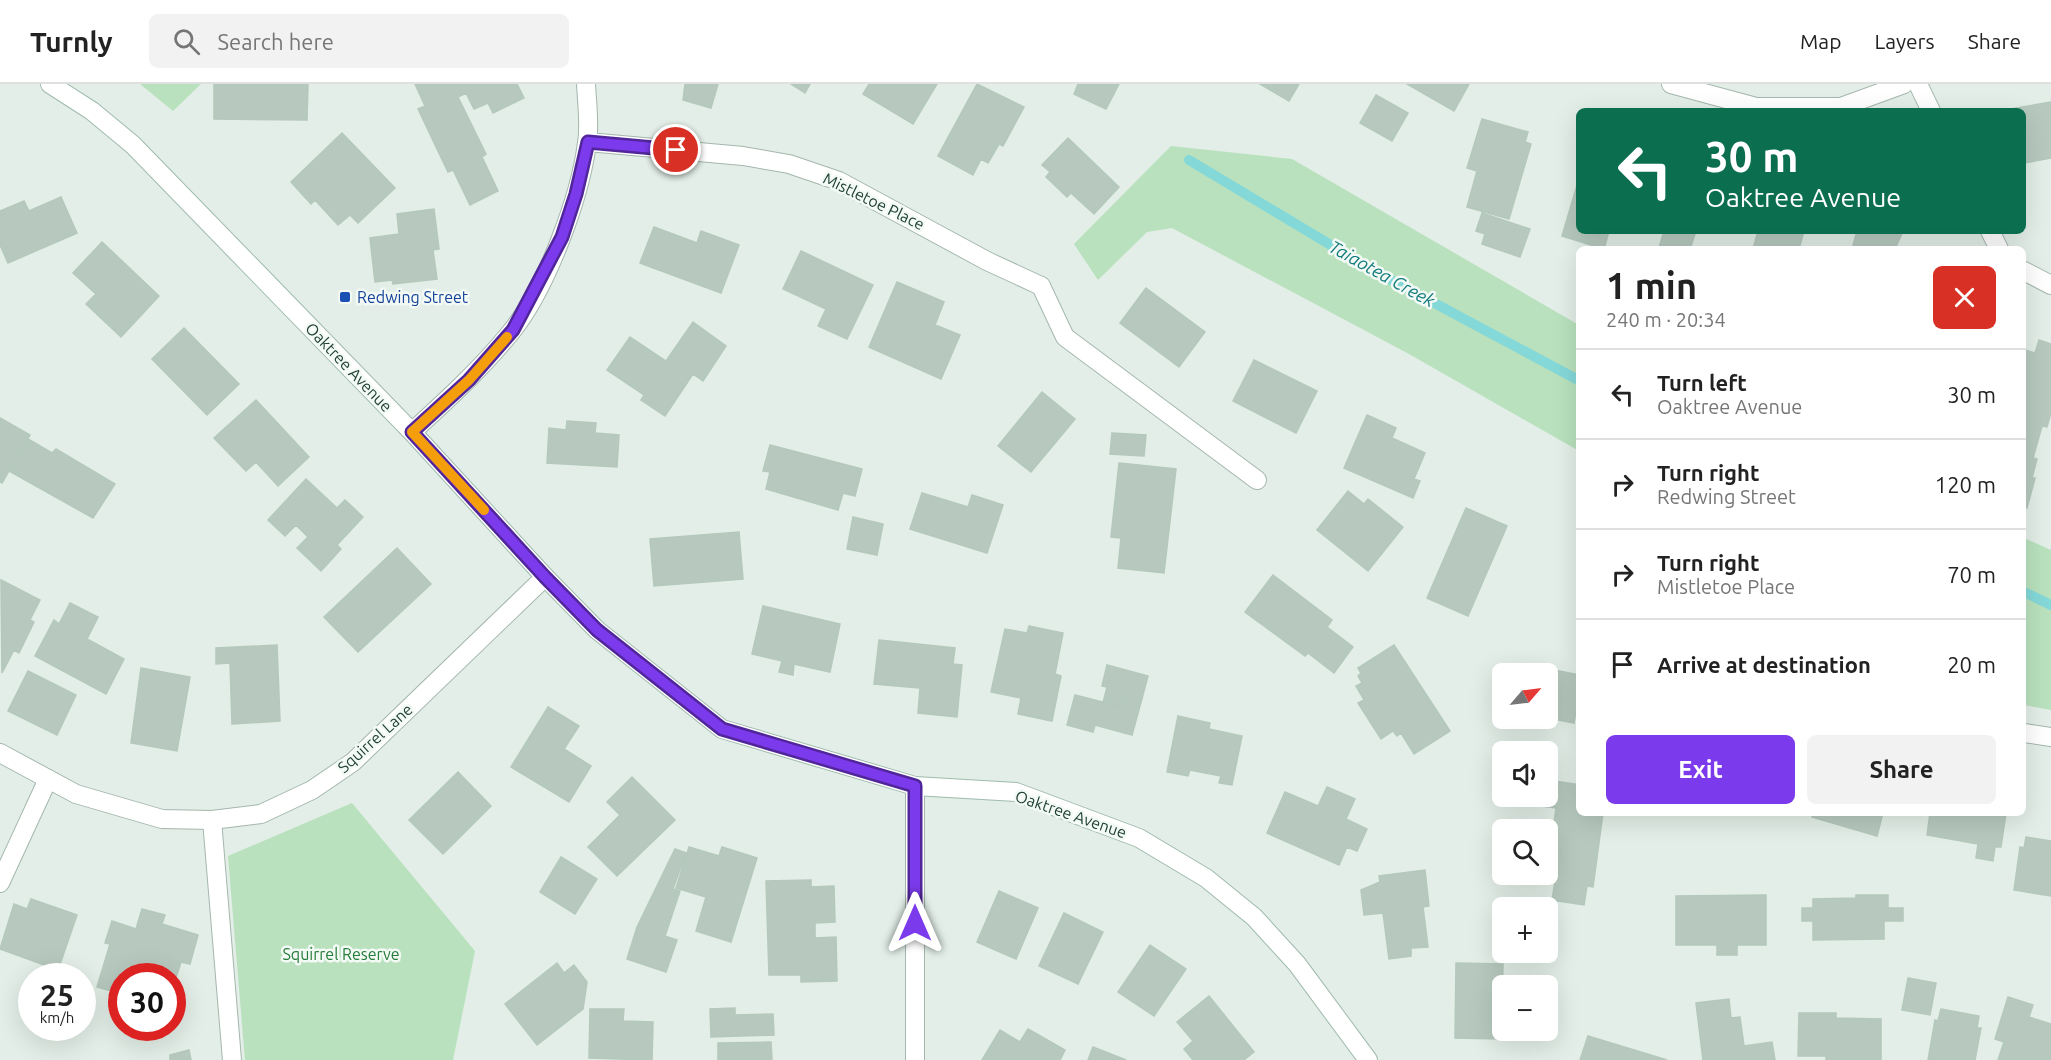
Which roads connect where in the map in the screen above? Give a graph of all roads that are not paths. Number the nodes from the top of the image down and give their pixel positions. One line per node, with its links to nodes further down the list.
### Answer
1 (50, 84): 10 (street, Oaktree Avenue)
2 (586, 84): 7 (street)
3 (1671, 84): 4 (street)
4 (1905, 84)
5 (1918, 84): 6 (street)
6 (1930, 108)
7 (588, 142): 10 (street); 11 (street, Mistletoe Place)
8 (2026, 272): 9 (street)
9 (2051, 285)
10 (412, 432): 12 (street, Oaktree Avenue)
11 (1257, 480)
12 (545, 577): 17 (street, Oaktree Avenue); 18 (street, Squirrel Lane)
13 (2026, 733): 14 (street)
14 (2051, 737)
15 (0, 753): 16 (street, Squirrel Lane)
16 (48, 779): 18 (street, Squirrel Lane); 19 (street)
17 (915, 786): 21 (street); 22 (street, Oaktree Avenue)
18 (212, 820): 20 (street)
19 (0, 883)
20 (232, 1060)
21 (915, 1060)
22 (1368, 1060)

